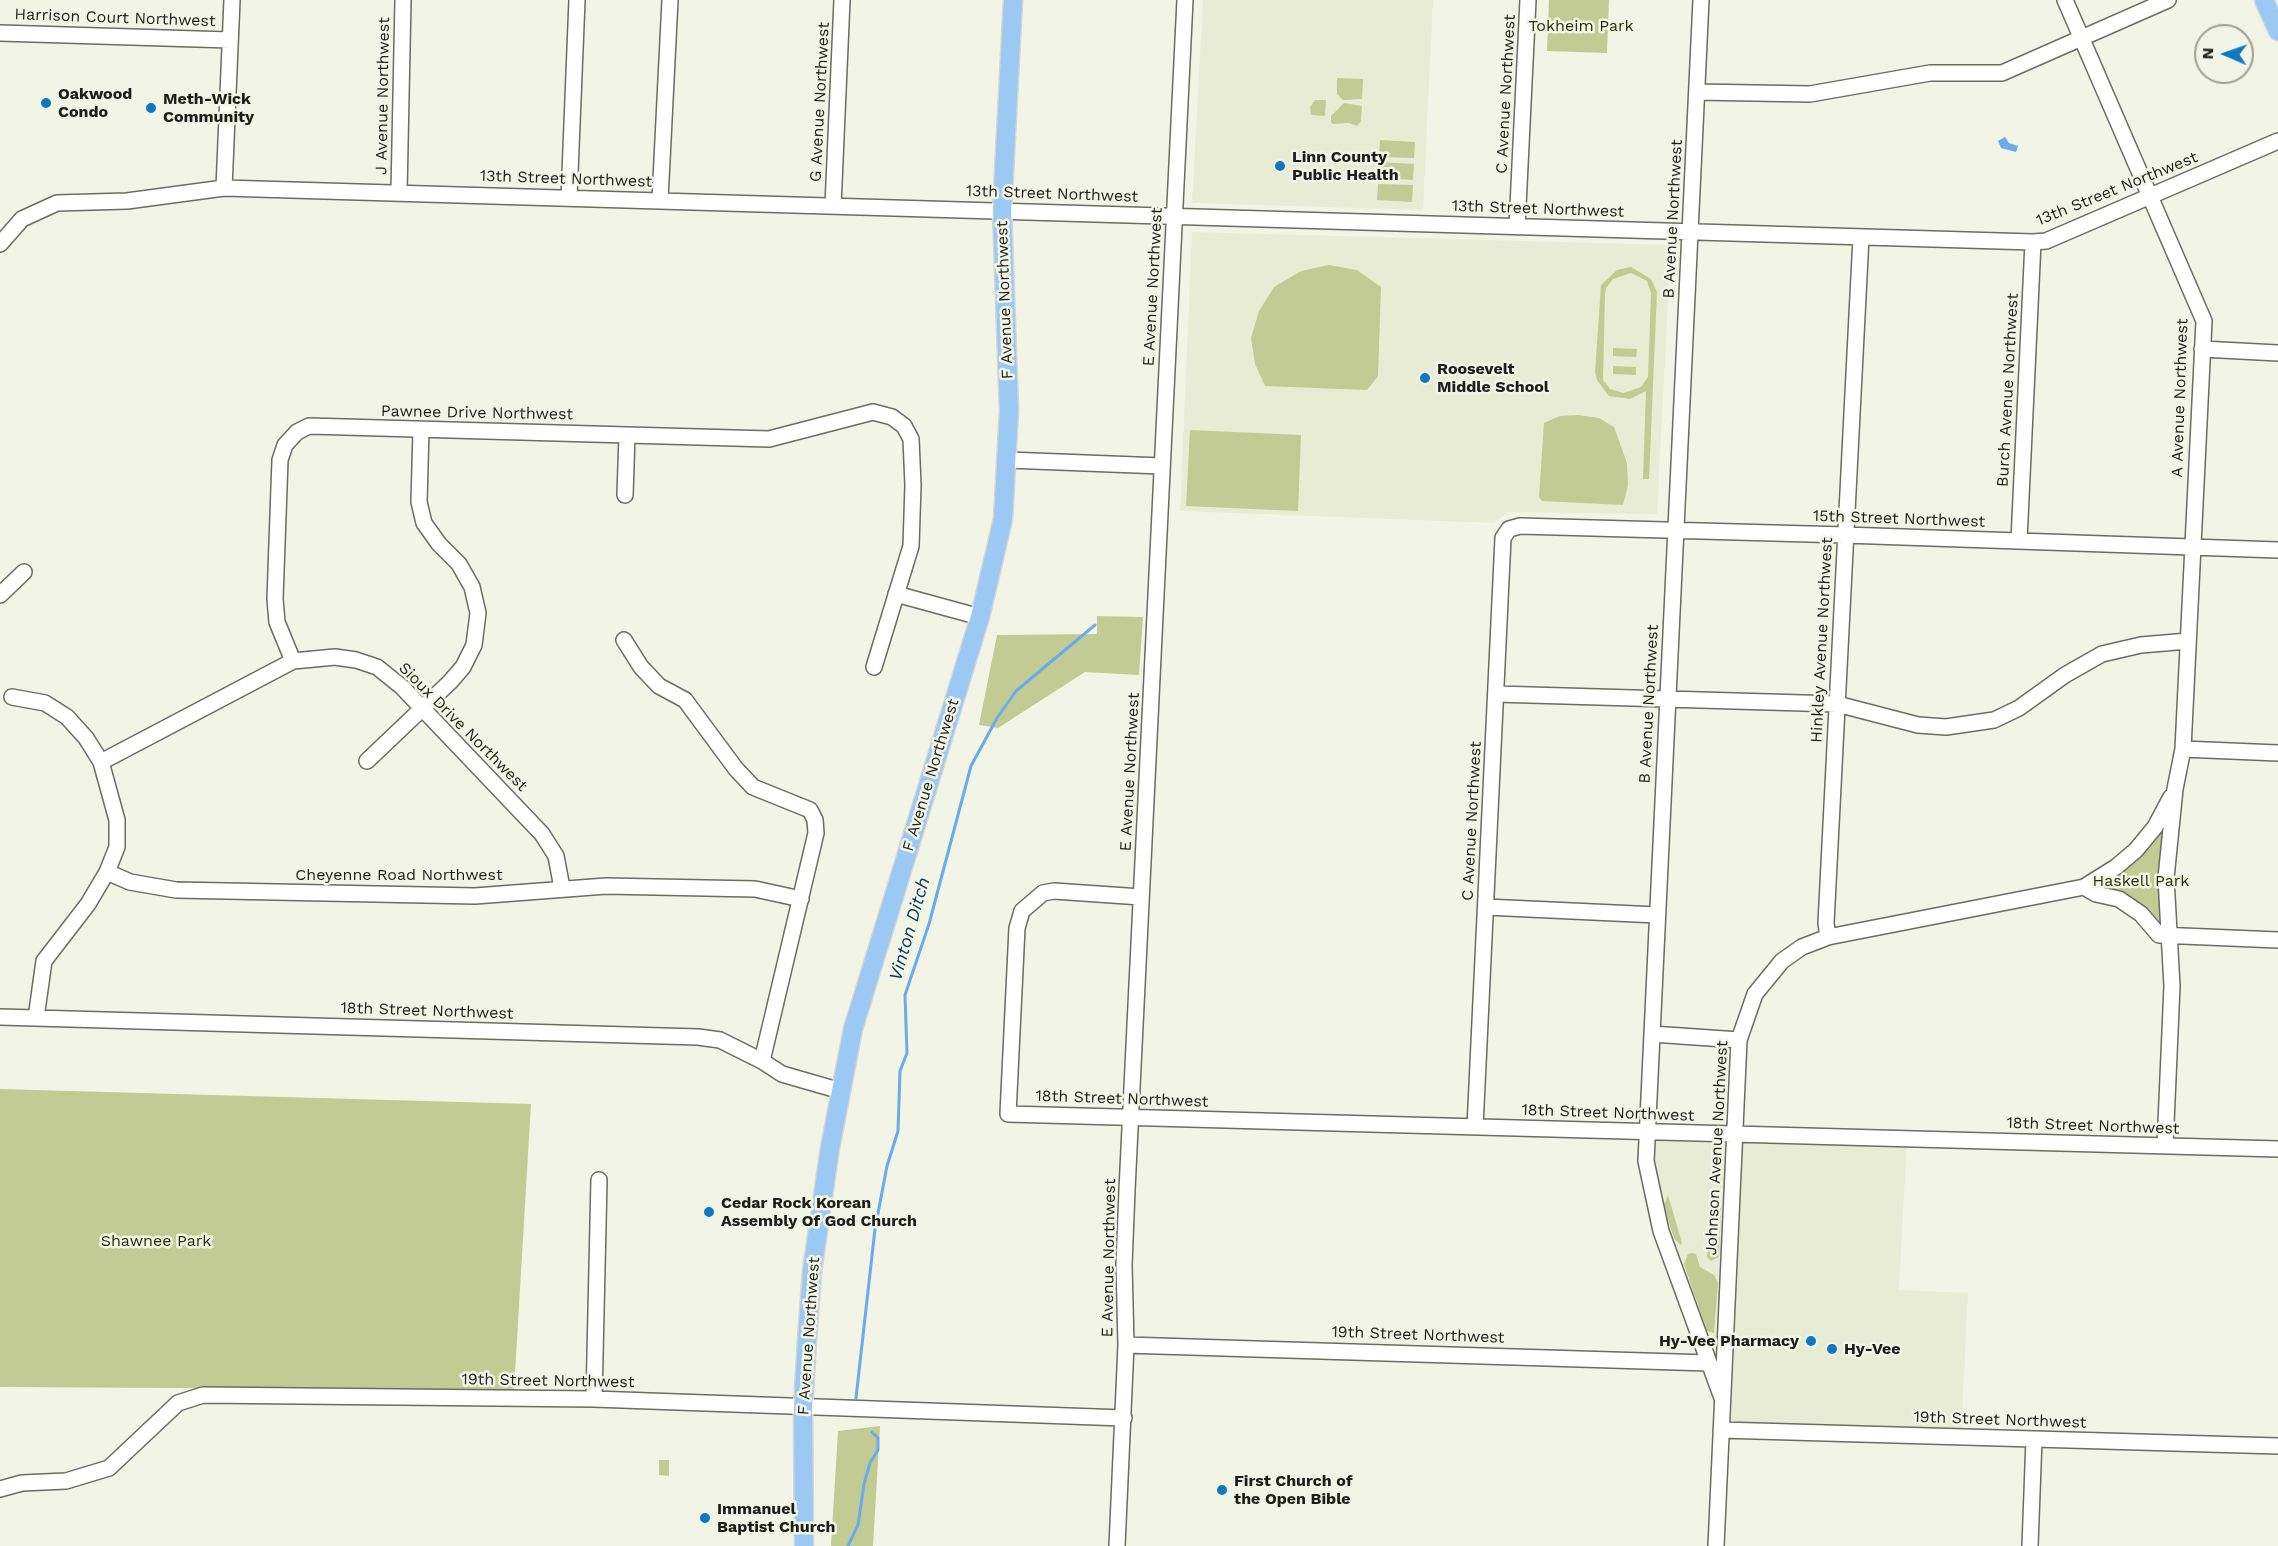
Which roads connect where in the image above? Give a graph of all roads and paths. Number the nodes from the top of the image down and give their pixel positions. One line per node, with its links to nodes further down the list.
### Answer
1 (232, 0): 16 (street)
2 (403, 0): 20 (street, J Avenue Northwest)
3 (577, 0): 22 (street)
4 (670, 0): 23 (street)
5 (843, 0): 24 (street, G Avenue Northwest)
6 (1014, 0): 25 (main road, F Avenue Northwest)
7 (1185, 0): 26 (street, E Avenue Northwest)
8 (1528, 0): 27 (street, C Avenue Northwest)
9 (1701, 0): 17 (street, B Avenue Northwest)
10 (2065, 0): 15 (street, A Avenue Northwest)
11 (2168, 0): 15 (street)
12 (2264, 0): 13 (main road)
13 (2278, 31)
14 (0, 33): 16 (street, Harrison Court Northwest)
15 (2081, 38): 17 (street); 21 (street, A Avenue Northwest)
16 (230, 40): 19 (street)
17 (1697, 92): 28 (street, B Avenue Northwest)
18 (2278, 141): 21 (street, 13th Street Northwest)
19 (224, 188): 20 (street, 13th Street Northwest); 31 (street, 13th Street Northwest)
20 (399, 192): 22 (street, 13th Street Northwest)
21 (2150, 196): 30 (street, 13th Street Northwest); 32 (street, A Avenue Northwest)
22 (569, 198): 23 (street, 13th Street Northwest)
23 (660, 200): 24 (street, 13th Street Northwest)
24 (833, 206): 25 (street, 13th Street Northwest)
25 (1002, 211): 26 (street, 13th Street Northwest); 36 (main road, F Avenue Northwest)
26 (1174, 216): 27 (street, 13th Street Northwest); 37 (street, E Avenue Northwest)
27 (1517, 227): 28 (street, 13th Street Northwest)
28 (1690, 232): 29 (street, 13th Street Northwest); 40 (street, B Avenue Northwest)
29 (1861, 237): 30 (street, 13th Street Northwest); 41 (street, Hinkley Avenue Northwest)
30 (2033, 242): 42 (street, Burch Avenue Northwest)
31 (0, 244)
32 (2202, 349): 33 (street); 43 (street, A Avenue Northwest)
33 (2278, 353)
34 (421, 430): 35 (street, Pawnee Drive Northwest); 51 (street, Pawnee Drive Northwest); 57 (street)
35 (627, 435): 38 (street); 47 (street, Pawnee Drive Northwest)
36 (1008, 460): 37 (street); 48 (main road, F Avenue Northwest)
37 (1162, 466): 66 (street, E Avenue Northwest)
38 (625, 495)
39 (1520, 526): 40 (street, 15th Street Northwest); 53 (street, C Avenue Northwest)
40 (1675, 531): 41 (street, 15th Street Northwest); 55 (street, B Avenue Northwest)
41 (1845, 535): 42 (street, 15th Street Northwest); 56 (street, Hinkley Avenue Northwest)
42 (2019, 540): 43 (street, 15th Street Northwest)
43 (2192, 546): 44 (street, 15th Street Northwest); 50 (street, A Avenue Northwest)
44 (2278, 550)
45 (24, 572): 46 (street)
46 (0, 594)
47 (896, 594): 48 (street); 52 (street)
48 (980, 617): 78 (main road, F Avenue Northwest)
49 (624, 640): 67 (street)
50 (2188, 641): 56 (street); 58 (street, A Avenue Northwest)
51 (293, 661): 57 (street, Sioux Drive Northwest); 61 (street, Sioux Drive Northwest)
52 (874, 667)
53 (1496, 694): 55 (street); 68 (street, C Avenue Northwest)
54 (12, 697): 61 (street)
55 (1668, 698): 56 (street); 69 (street, B Avenue Northwest)
56 (1837, 704): 71 (street, Hinkley Avenue Northwest)
57 (423, 707): 60 (street); 65 (street, Sioux Drive Northwest)
58 (2183, 749): 59 (street); 62 (street, A Avenue Northwest)
59 (2278, 753)
60 (367, 761)
61 (101, 762): 63 (street)
62 (2175, 789): 64 (street, Johnson Avenue Northwest); 70 (street)
63 (107, 872): 65 (street, Cheyenne Road Northwest); 74 (street)
64 (2084, 886): 70 (street); 71 (street, Johnson Avenue Northwest)
65 (562, 888): 67 (street, Cheyenne Road Northwest)
66 (1142, 897): 79 (street, E Avenue Northwest); 79 (street, 18th Street Northwest)
67 (801, 899): 77 (street)
68 (1486, 907): 69 (street); 80 (street, C Avenue Northwest)
69 (1657, 915): 75 (street, B Avenue Northwest)
70 (2168, 936): 72 (street); 83 (street)
71 (1828, 937): 76 (street, Johnson Avenue Northwest)
72 (2278, 940)
73 (0, 1017): 74 (street, 18th Street Northwest)
74 (36, 1018): 77 (street, 18th Street Northwest)
75 (1652, 1034): 76 (street); 81 (street, B Avenue Northwest)
76 (1739, 1040): 82 (street, Johnson Avenue Northwest)
77 (762, 1061): 78 (street, 18th Street Northwest)
78 (841, 1091): 90 (main road, F Avenue Northwest)
79 (1132, 1117): 80 (street, 18th Street Northwest); 86 (street, E Avenue Northwest)
80 (1475, 1127): 81 (street, 18th Street Northwest)
81 (1647, 1131): 82 (street, 18th Street Northwest); 87 (street, B Avenue Northwest)
82 (1735, 1135): 83 (street, 18th Street Northwest); 88 (street, Johnson Avenue Northwest)
83 (2166, 1146): 84 (street, 18th Street Northwest)
84 (2278, 1149)
85 (598, 1180): 89 (street)
86 (1126, 1345): 87 (street, 19th Street Northwest); 91 (street, E Avenue Northwest)
87 (1709, 1363): 88 (street, B Avenue Northwest)
88 (1722, 1398): 92 (street, Johnson Avenue Northwest)
89 (594, 1399): 90 (street, 19th Street Northwest); 95 (street, 19th Street Northwest)
90 (802, 1408): 91 (street, 19th Street Northwest); 96 (main road, F Avenue Northwest)
91 (1124, 1418): 97 (street, E Avenue Northwest)
92 (1721, 1430): 93 (street, 19th Street Northwest); 98 (street, Johnson Avenue Northwest)
93 (2034, 1439): 94 (street, 19th Street Northwest); 99 (street)
94 (2278, 1446)
95 (0, 1489)
96 (804, 1546)
97 (1117, 1546)
98 (1716, 1546)
99 (2030, 1546)

